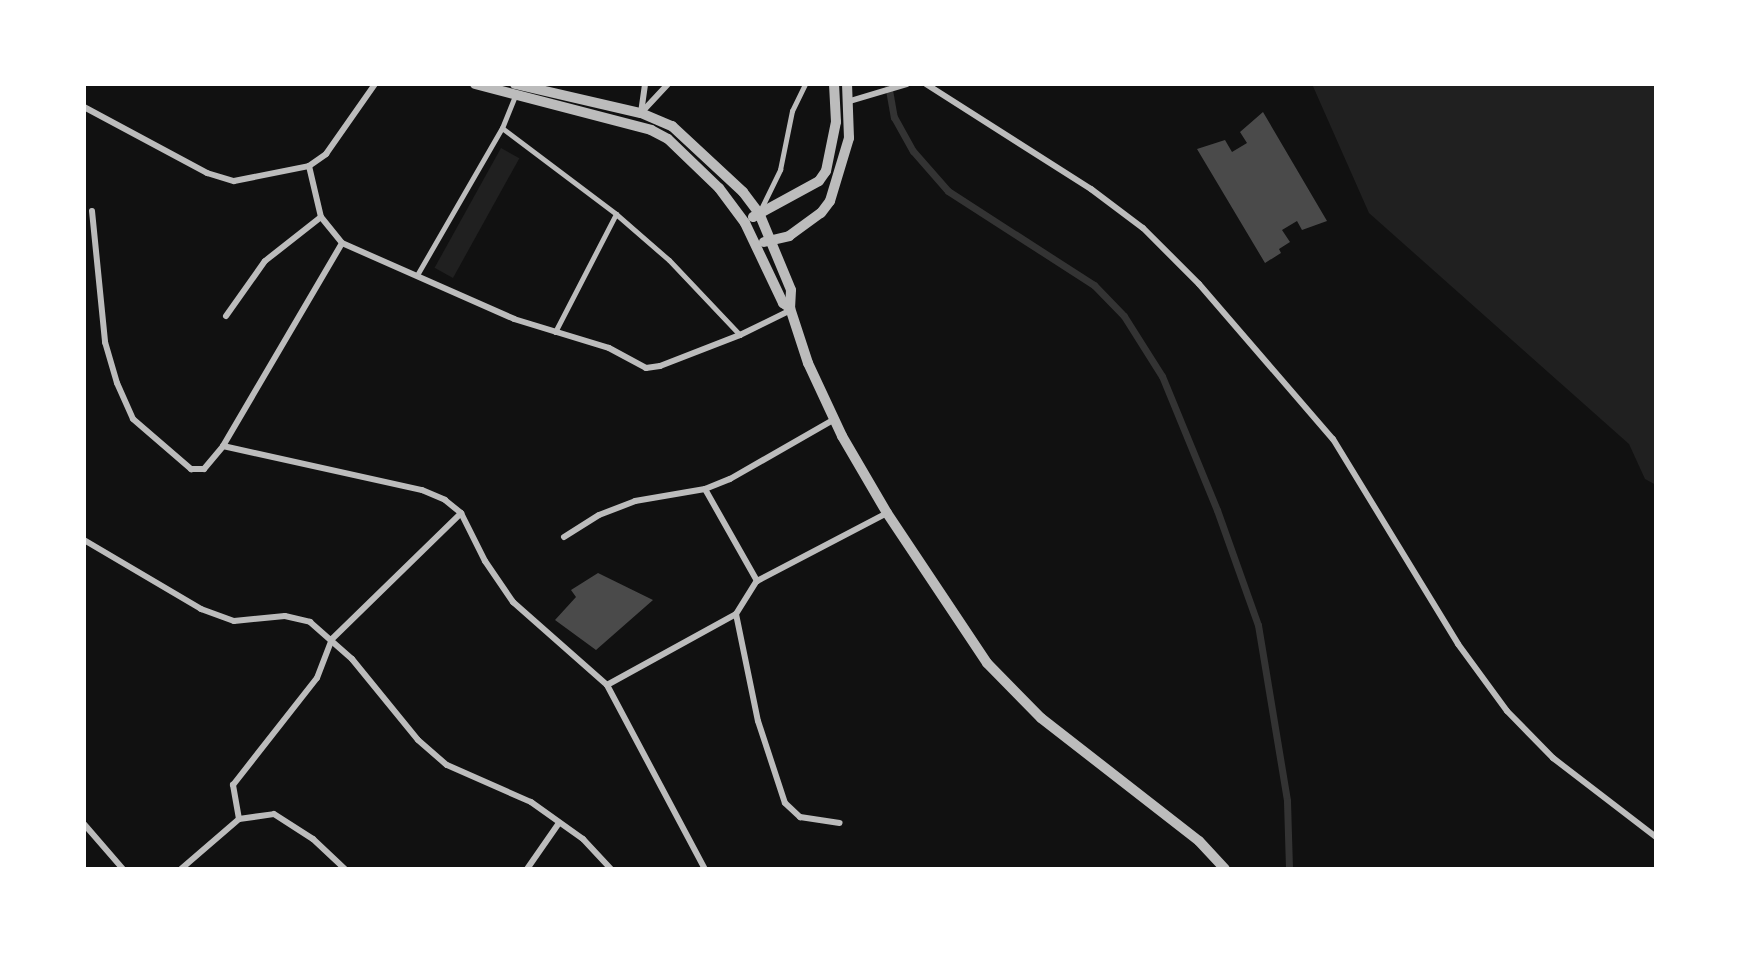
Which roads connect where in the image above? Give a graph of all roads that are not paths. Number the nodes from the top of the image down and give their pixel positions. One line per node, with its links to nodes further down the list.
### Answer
1 (375, 84): 17 (street)
2 (514, 84): 14 (street)
3 (645, 84): 14 (street)
4 (668, 84): 14 (street)
5 (805, 84): 19 (lane)
6 (834, 84): 19 (street)
7 (848, 84): 12 (street)
8 (907, 84): 12 (street)
9 (926, 84): 46 (street)
10 (480, 85): 11 (street)
11 (515, 96): 15 (street); 16 (street)
12 (850, 101): 23 (street)
13 (84, 107): 17 (street)
14 (641, 113): 15 (street); 19 (street)
15 (637, 126): 22 (street)
16 (502, 128): 20 (street); 26 (street)
17 (309, 166): 21 (street)
18 (92, 211): 32 (street)
19 (759, 213): 22 (street); 23 (street)
20 (616, 214): 29 (street); 30 (street)
21 (321, 218): 24 (street); 28 (street)
22 (745, 223): 25 (street)
23 (770, 242): 25 (street); 27 (street)
24 (342, 243): 26 (street); 32 (street)
25 (756, 243): 27 (street)
26 (417, 275): 29 (street)
27 (791, 309): 30 (street); 31 (street)
28 (226, 316)
29 (555, 332): 30 (street)
30 (740, 335)
31 (833, 420): 33 (street); 35 (street)
32 (223, 446): 34 (street)
33 (705, 489): 36 (street); 38 (street)
34 (461, 513): 40 (street); 41 (street)
35 (886, 513): 38 (street); 53 (street)
36 (564, 537)
37 (84, 540): 40 (street)
38 (757, 581): 39 (street)
39 (736, 614): 41 (street); 43 (street)
40 (332, 639): 42 (street); 45 (street)
41 (608, 685): 52 (street)
42 (239, 819): 48 (street); 49 (street)
43 (840, 823)
44 (84, 824): 47 (street)
45 (560, 824): 50 (street); 51 (street)
46 (1656, 836)
47 (123, 869)
48 (181, 869)
49 (345, 869)
50 (527, 869)
51 (611, 869)
52 (705, 869)
53 (1225, 869)

